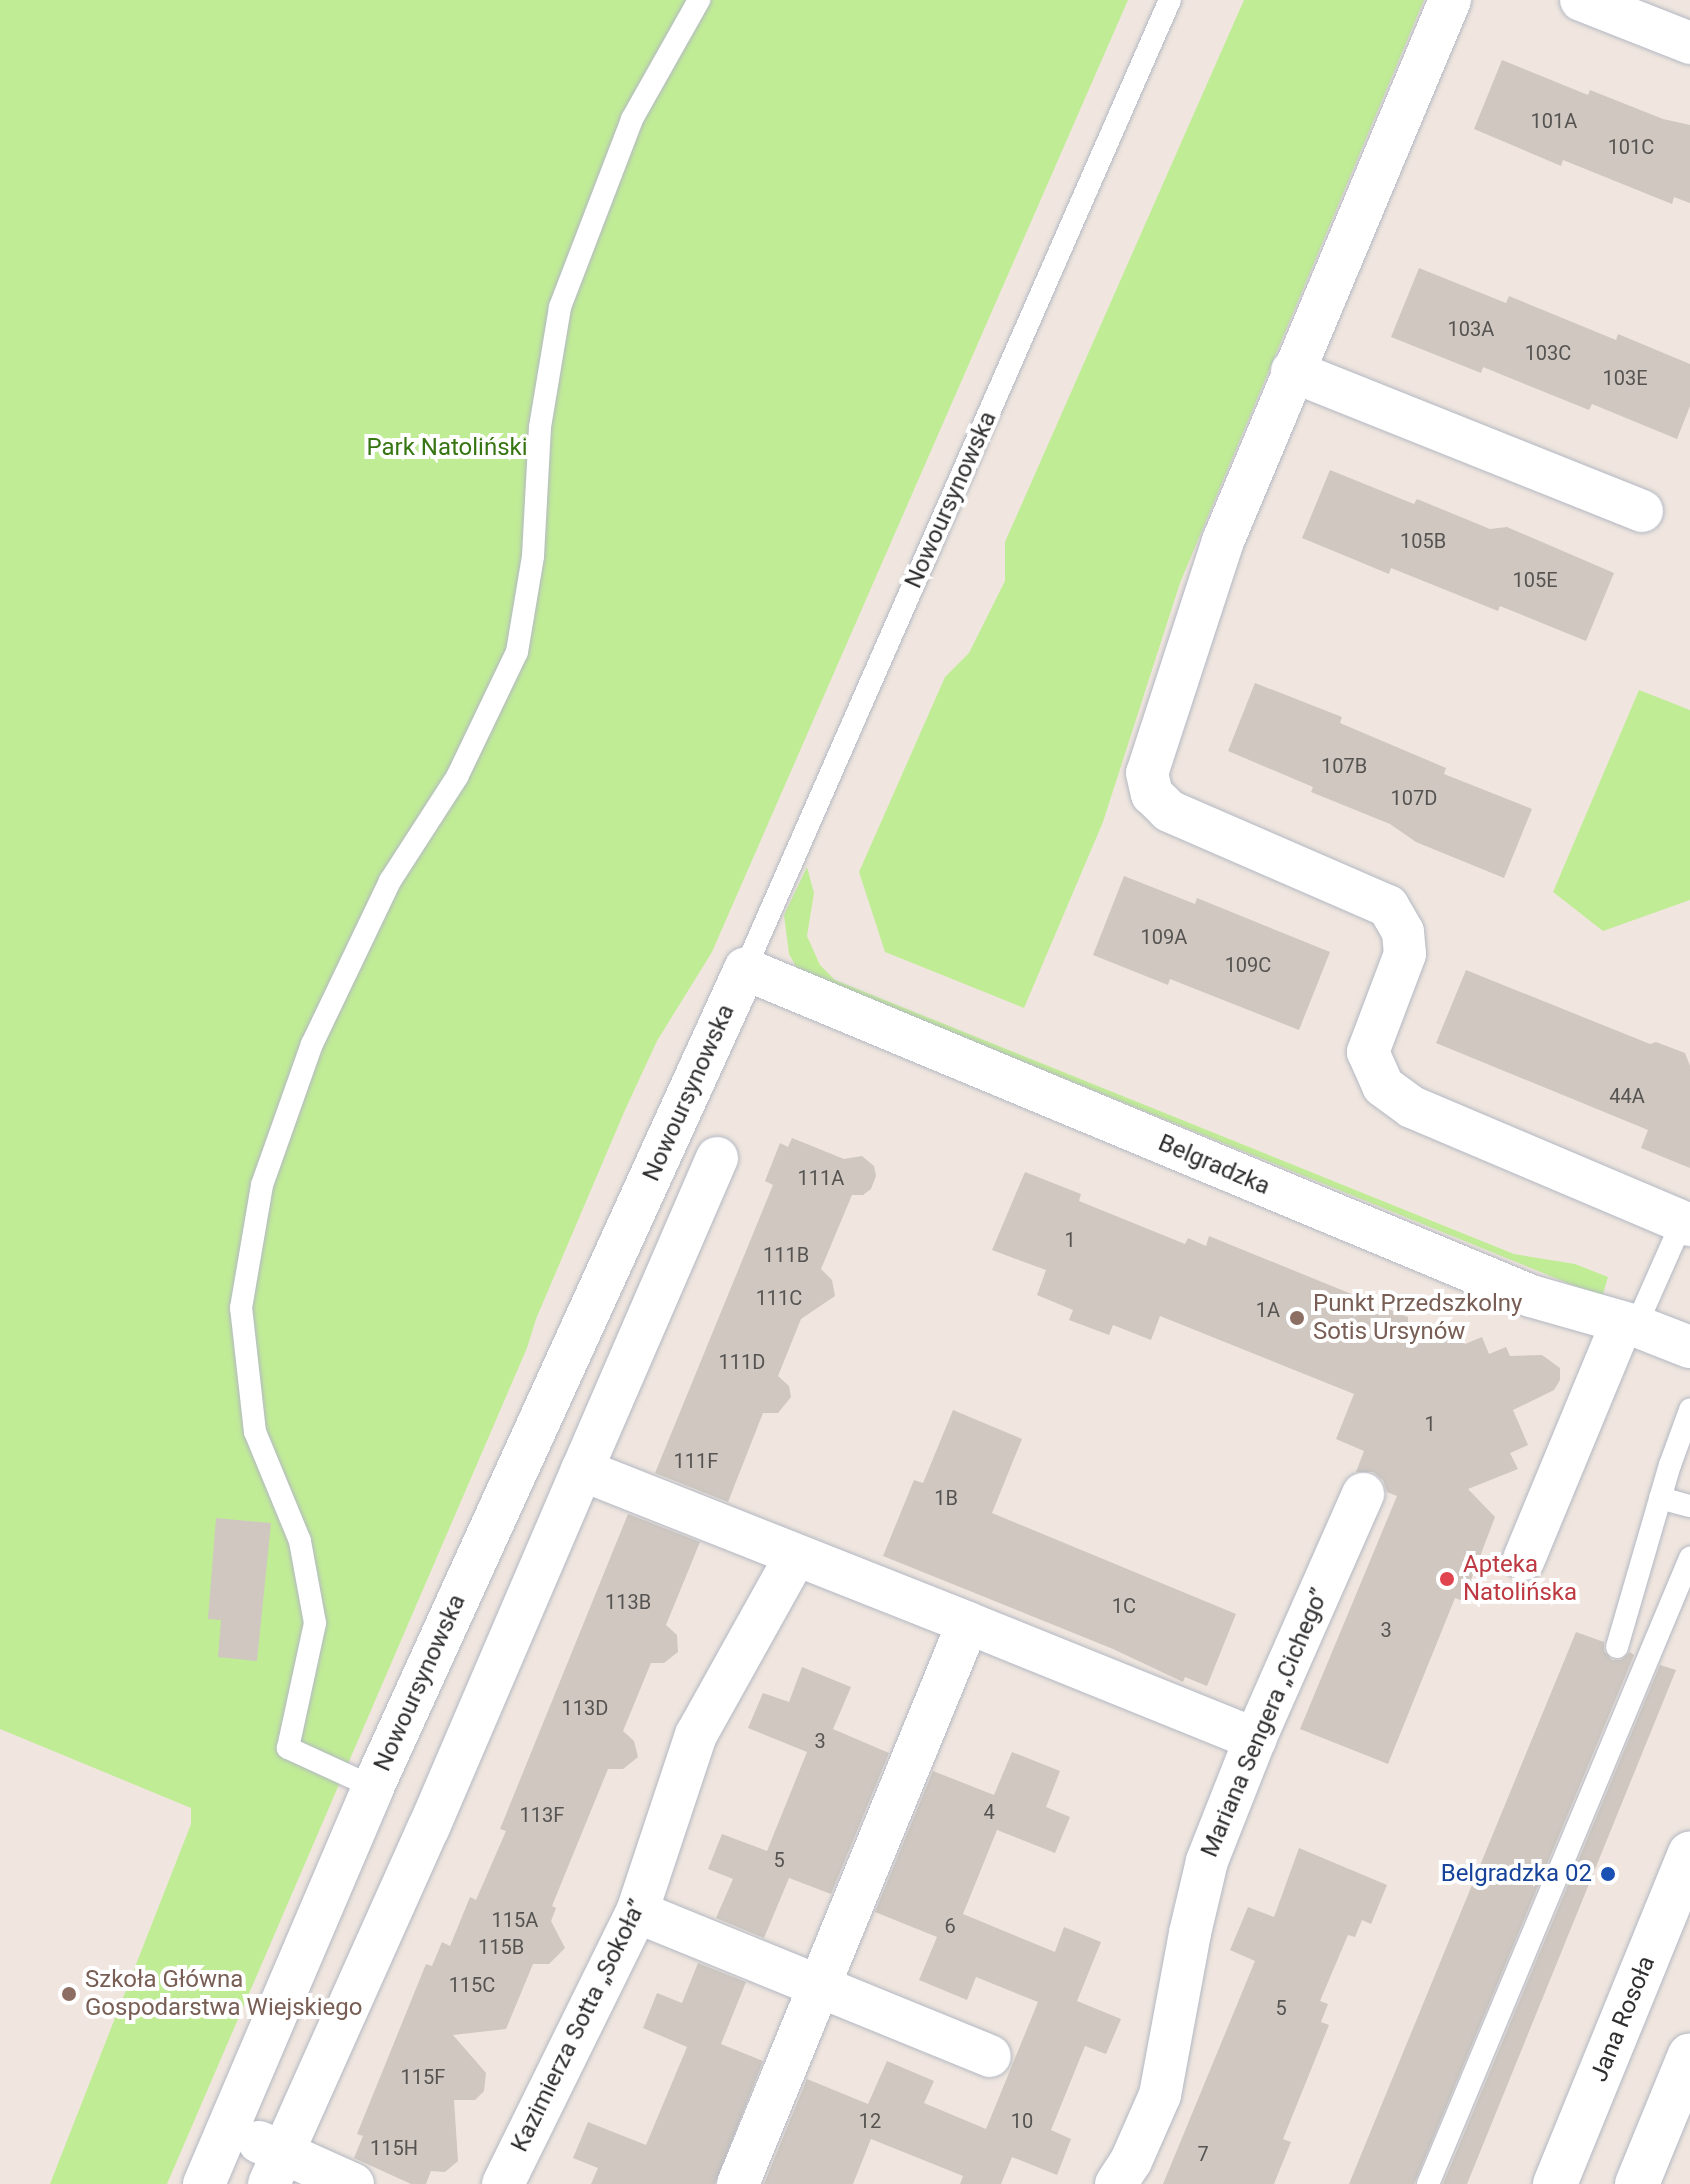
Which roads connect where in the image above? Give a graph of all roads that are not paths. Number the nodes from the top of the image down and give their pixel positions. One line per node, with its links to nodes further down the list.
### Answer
1 (699, 0): 24 (lane)
2 (1170, 0): 8 (lane, Nowoursynowska)
3 (1450, 0): 6 (street)
4 (1581, 0): 5 (street)
5 (1690, 43)
6 (1292, 371): 7 (street); 10 (street)
7 (1642, 511)
8 (745, 969): 11 (street, Belgradzka); 24 (street, Nowoursynowska)
9 (717, 1158): 14 (street)
10 (1686, 1224): 11 (lane)
11 (1629, 1324): 12 (street, Belgradzka); 20 (street)
12 (1689, 1347)
13 (1690, 1410): 16 (lane)
14 (582, 1470): 18 (street); 31 (street)
15 (1363, 1494): 23 (street, Mariana Sengera „Cichego”)
16 (1660, 1498): 17 (lane); 22 (lane)
17 (1690, 1506)
18 (795, 1557): 21 (street); 26 (street, Kazimierza Sotta „Sokoła”)
19 (1690, 1558): 37 (lane)
20 (1524, 1559)
21 (968, 1623): 23 (street); 27 (street)
22 (1617, 1647)
23 (1255, 1739): 36 (street, Mariana Sengera „Cichego”)
24 (373, 1787): 30 (street, Nowoursynowska)
25 (1690, 1854): 38 (street, Jana Rosoła)
26 (637, 1912): 27 (street); 34 (street, Kazimierza Sotta „Sokoła”)
27 (819, 1988): 28 (street); 35 (street)
28 (990, 2056)
29 (1686, 2078): 39 (street)
30 (228, 2129): 31 (street); 32 (street, Nowoursynowska)
31 (276, 2169): 33 (street)
32 (204, 2184)
33 (353, 2184)
34 (503, 2184)
35 (738, 2184)
36 (1116, 2184)
37 (1428, 2184)
38 (1555, 2184)
39 (1637, 2184)

